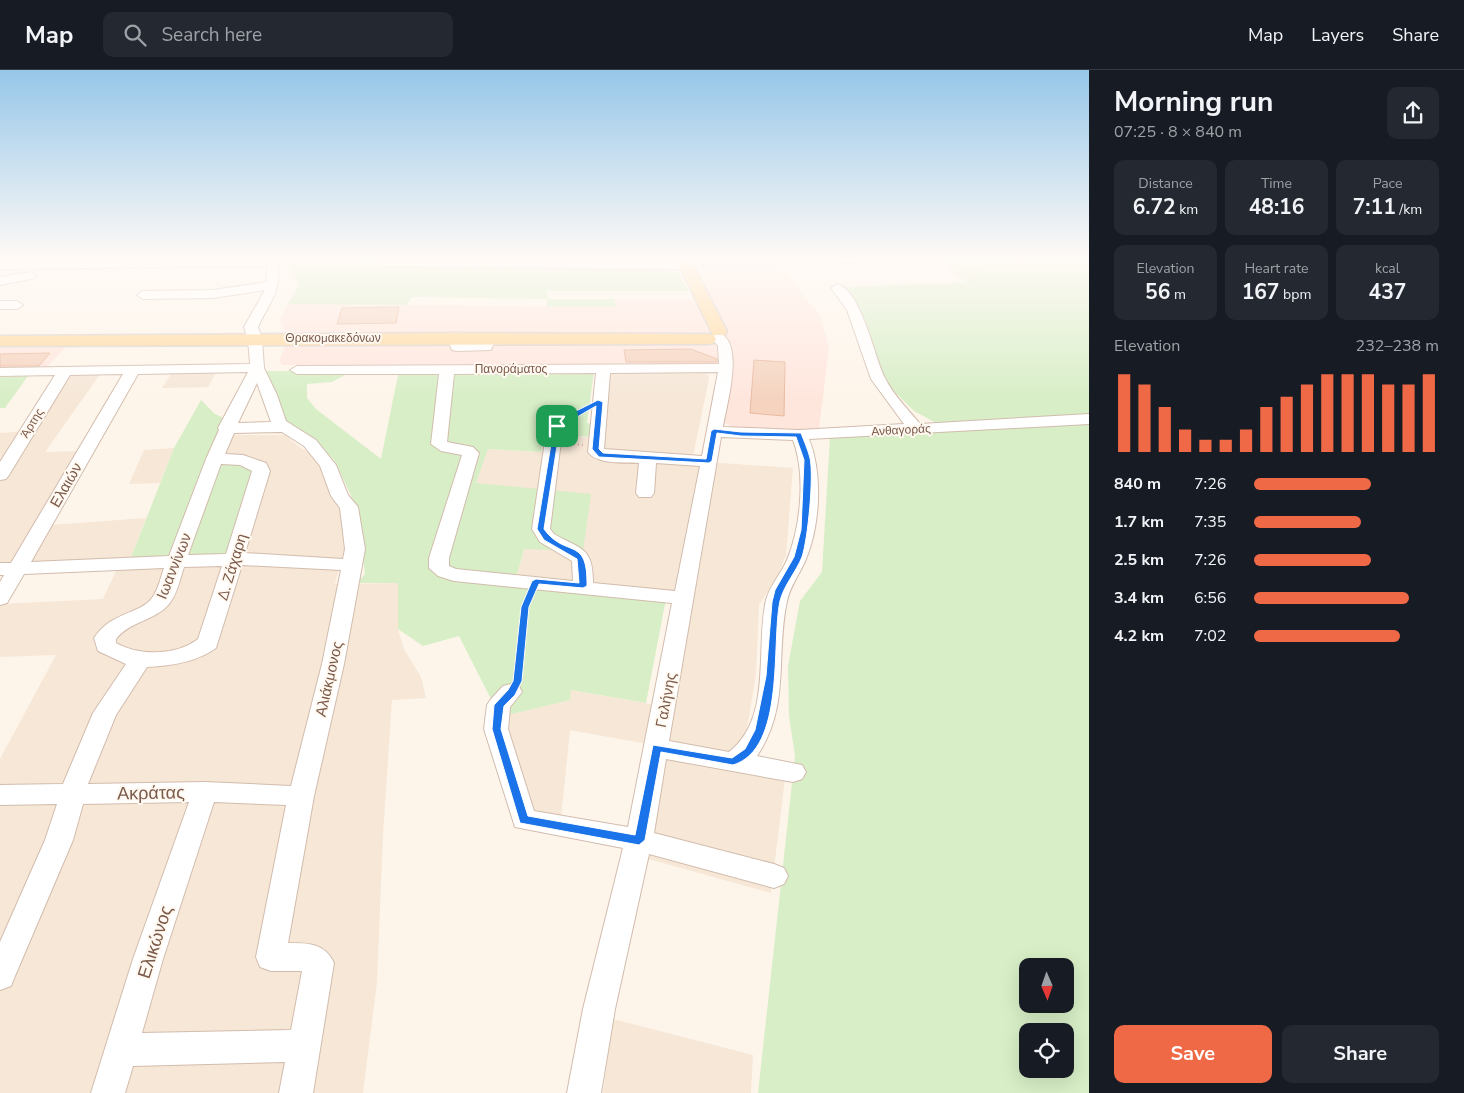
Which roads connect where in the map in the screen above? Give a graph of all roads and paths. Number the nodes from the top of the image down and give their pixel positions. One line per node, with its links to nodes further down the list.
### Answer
1 (265, 305): 5 (street)
2 (705, 305): 4 (main road)
3 (849, 305): 19 (street)
4 (708, 334): 5 (main road, Θρακομακεδόνων); 8 (street, Γαλήνης)
5 (255, 339): 6 (main road, Θρακομακεδόνων); 7 (street)
6 (0, 341)
7 (257, 368): 11 (street); 17 (street); 18 (street, Ιωαννίνων)
8 (726, 368): 10 (street, Πανοράματος); 20 (street, Γαλήνης)
9 (447, 369): 10 (street, Πανοράματος); 12 (street, Πανοράματος); 33 (street)
10 (603, 369): 15 (street)
11 (132, 370): 13 (street); 32 (street, Ελαιών)
12 (297, 370)
13 (65, 371): 14 (street); 27 (street, Άρτης)
14 (0, 372)
15 (600, 402): 22 (path); 23 (street)
16 (1089, 419): 19 (street, Ανθαγοράς)
17 (282, 427): 18 (street); 31 (street, Αλιάκμονος)
18 (226, 428): 25 (street, Ιωαννίνων)
19 (916, 429): 21 (street, Ανθαγοράς)
20 (714, 431): 21 (street, Ανθαγοράς); 26 (street, Γαλήνης)
21 (798, 435): 40 (street)
22 (553, 441): 23 (path); 34 (street)
23 (596, 446): 24 (street)
24 (648, 458): 26 (street); 28 (street)
25 (214, 459): 29 (street, Δ. Ζάχαρη); 30 (street, Ιωαννίνων)
26 (709, 461): 35 (street, Γαλήνης)
27 (0, 475)
28 (645, 493)
29 (235, 559): 30 (street); 31 (street); 37 (street, Δ. Ζάχαρη)
30 (177, 561): 32 (street); 37 (street, Ιωαννίνων)
31 (352, 565): 45 (street, Αλιάκμονος)
32 (9, 569): 36 (street, Ελαιών)
33 (536, 581): 34 (street); 38 (path)
34 (583, 586): 35 (street)
35 (685, 598): 39 (street, Γαλήνης)
36 (0, 599)
37 (140, 660): 44 (street)
38 (512, 692): 46 (street)
39 (656, 748): 40 (street); 46 (street, Γαλήνης)
40 (733, 762): 41 (street)
41 (793, 772)
42 (205, 792): 44 (street, Ακράτας); 45 (street, Ακράτας); 50 (street, Ελικώνος)
43 (0, 795): 44 (street, Ακράτας)
44 (71, 795): 48 (street)
45 (302, 796): 49 (street, Αλιάκμονος)
46 (639, 840): 47 (street); 53 (street, Γαλήνης)
47 (774, 876)
48 (0, 976)
49 (306, 1046): 50 (street); 52 (street, Αλιάκμονος)
50 (121, 1050): 51 (street, Ελικώνος)
51 (108, 1093)
52 (296, 1093)
53 (584, 1093)

